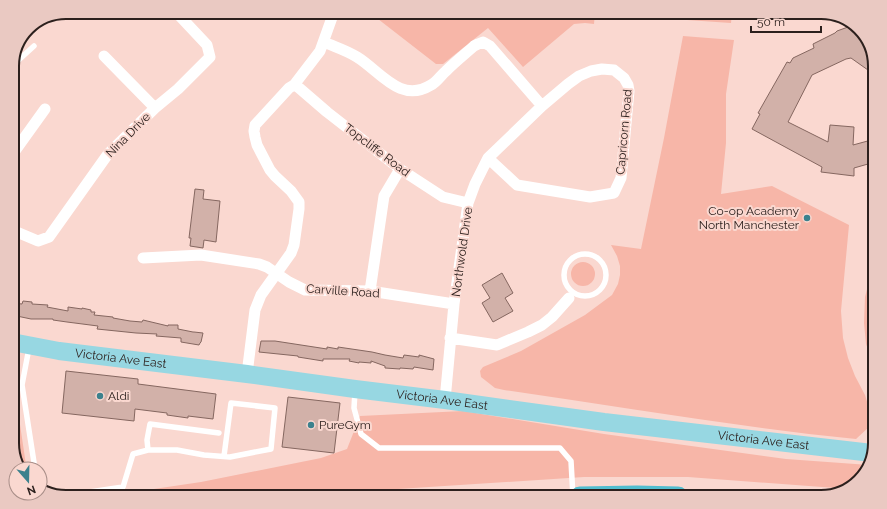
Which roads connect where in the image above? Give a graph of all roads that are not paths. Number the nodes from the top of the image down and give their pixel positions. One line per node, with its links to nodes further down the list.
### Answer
1 (183, 19): 9 (street, Nina Drive)
2 (332, 19): 3 (street)
3 (324, 42): 7 (street); 8 (street)
4 (34, 46): 6 (lane)
5 (104, 56): 9 (street)
6 (20, 59)
7 (294, 85): 13 (street, Topcliffe Road); 17 (street)
8 (542, 106): 12 (street, Northwold Drive); 12 (street, Capricorn Road)
9 (155, 108): 15 (street, Nina Drive)
10 (45, 110): 11 (street)
11 (19, 145)
12 (488, 158): 14 (street, Northwold Drive)
13 (400, 169): 14 (street, Topcliffe Road); 18 (street)
14 (468, 204): 20 (street, Northwold Drive)
15 (19, 233)
16 (144, 258): 17 (street, Carville Road)
17 (276, 273): 18 (street, Carville Road); 23 (street)
18 (370, 291): 20 (street, Carville Road)
19 (571, 295): 19 (lane); 21 (street)
20 (454, 304): 21 (street, Northwold Drive)
21 (450, 338): 25 (street, Northwold Drive)
22 (21, 344): 23 (main road, Victoria Ave East); 30 (lane)
23 (247, 374): 24 (main road, Victoria Ave East)
24 (355, 389): 25 (main road, Victoria Ave East); 32 (lane)
25 (445, 400): 28 (main road, Victoria Ave East)
26 (219, 432): 27 (lane)
27 (148, 450): 29 (lane); 31 (lane)
28 (867, 452)
29 (224, 456): 29 (lane)
30 (34, 461)
31 (99, 490)
32 (573, 490)

